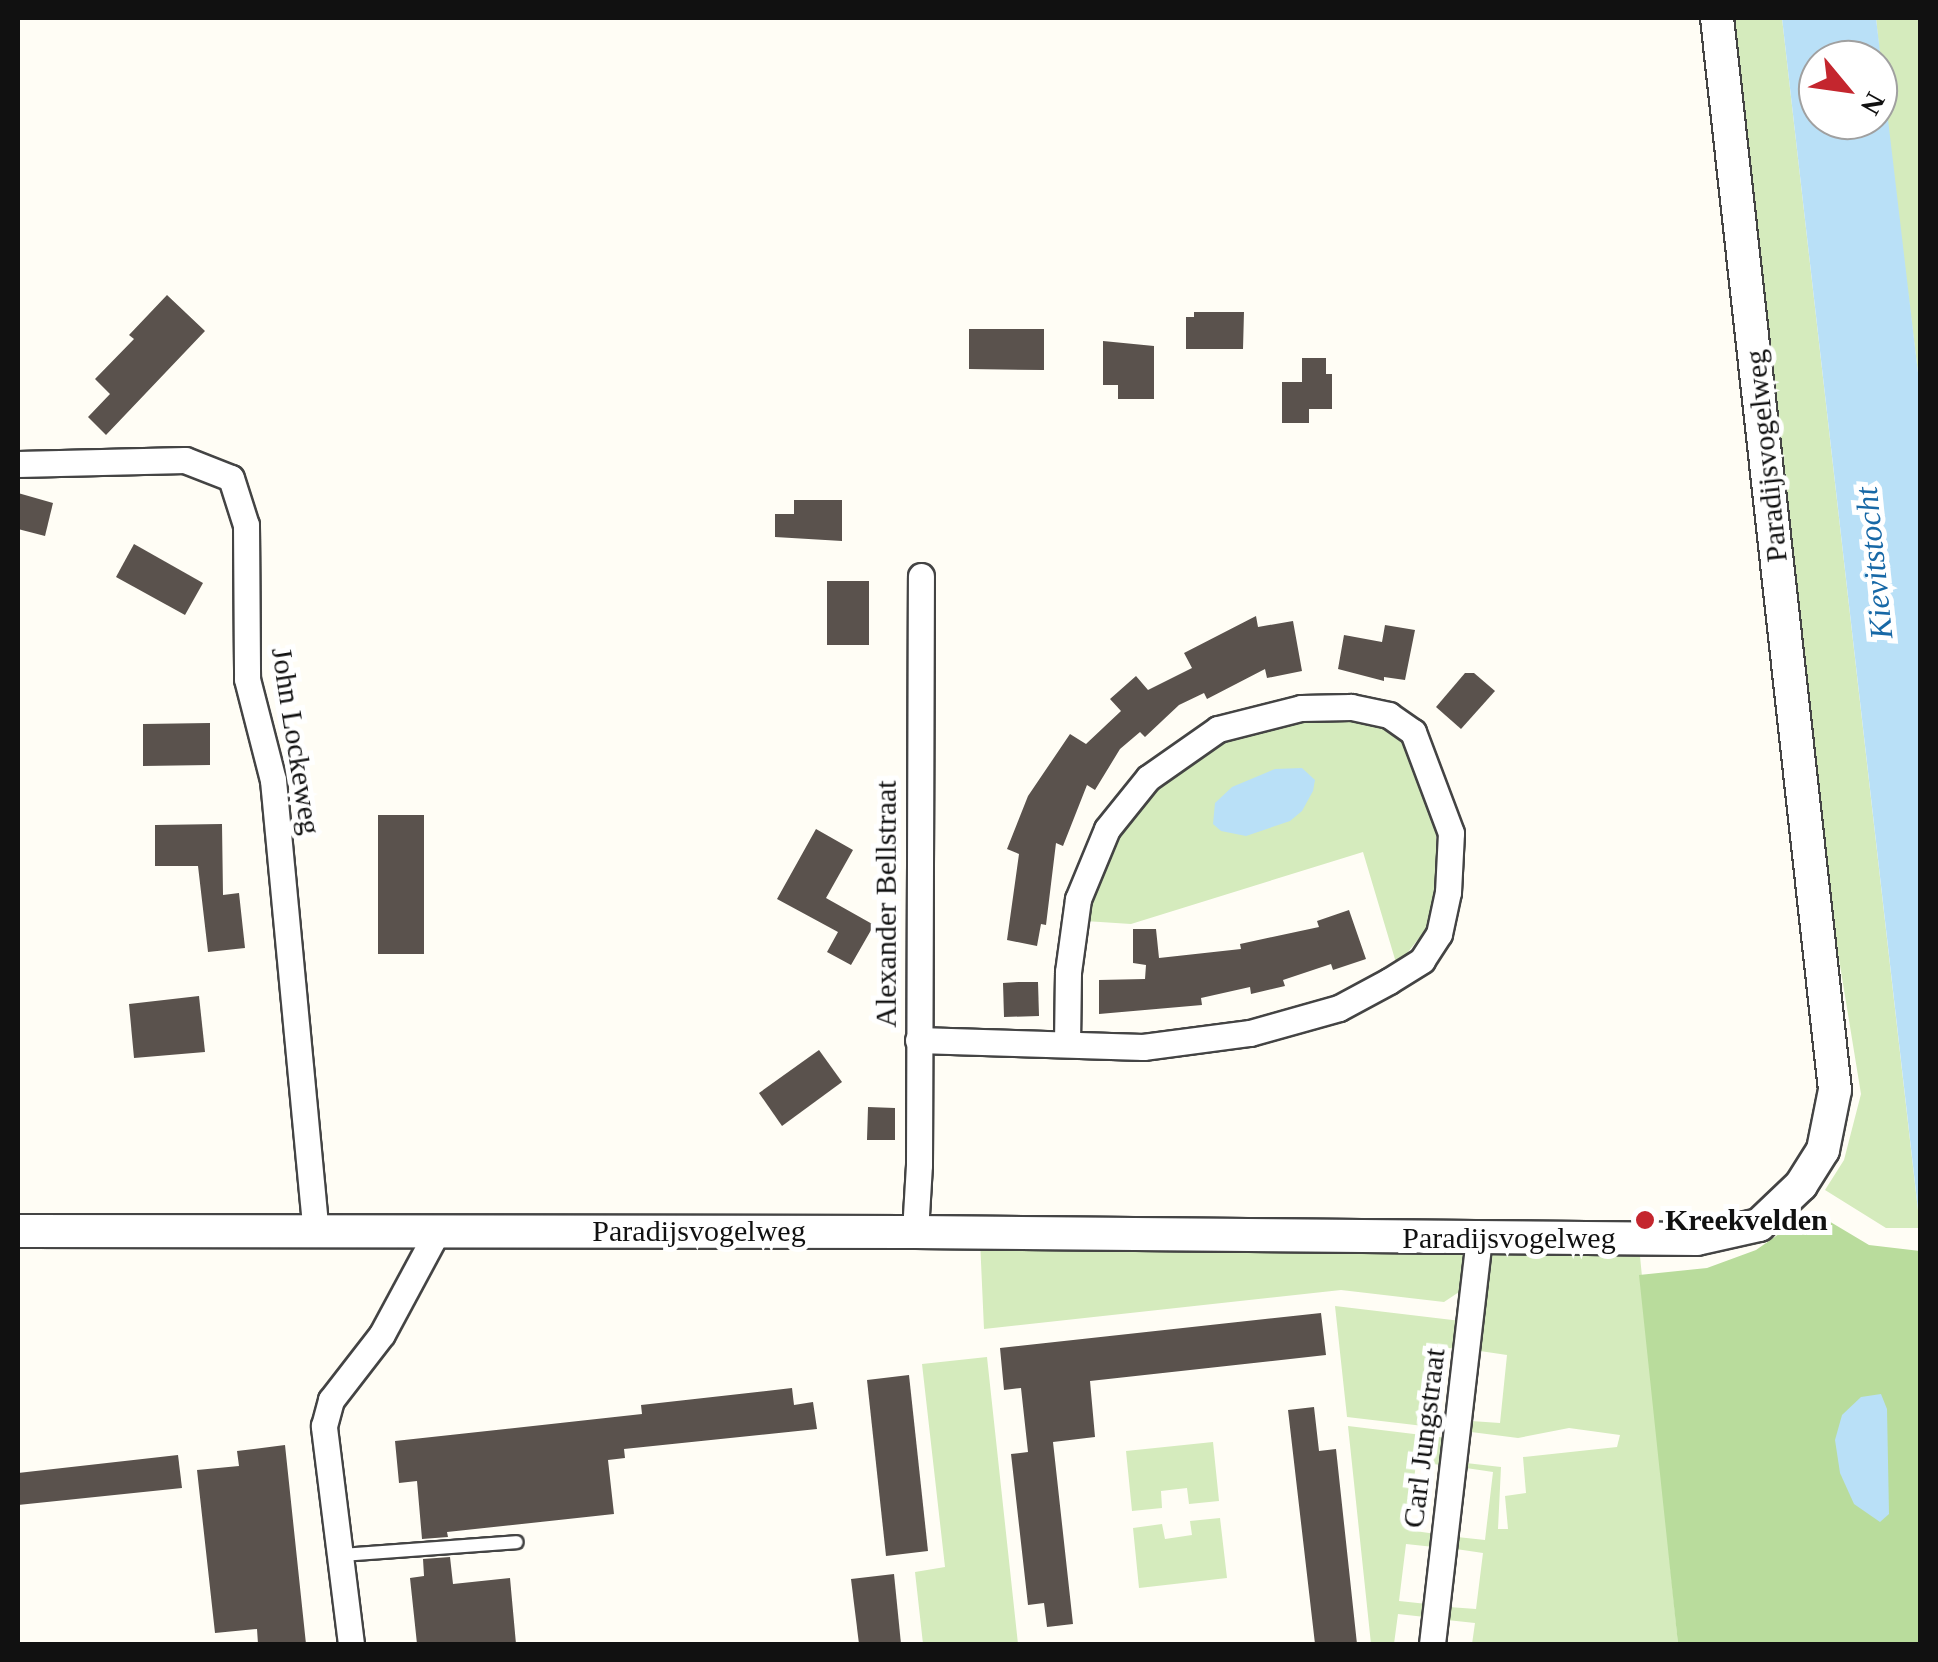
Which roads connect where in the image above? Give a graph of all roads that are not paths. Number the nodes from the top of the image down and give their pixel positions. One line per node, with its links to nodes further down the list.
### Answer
1 (1718, 18): 10 (street, Paradijsvogelweg)
2 (18, 464): 6 (street, John Lockeweg)
3 (921, 576): 4 (street, Alexander Bellstraat)
4 (918, 1040): 5 (street); 9 (street, Alexander Bellstraat)
5 (1068, 1042): 5 (street)
6 (316, 1231): 7 (street, Paradijsvogelweg); 8 (street, Paradijsvogelweg)
7 (18, 1232)
8 (438, 1232): 9 (street, Paradijsvogelweg); 12 (street)
9 (914, 1232): 10 (street, Paradijsvogelweg)
10 (1479, 1238): 14 (street, Carl Jungstraat)
11 (517, 1542): 12 (lane)
12 (341, 1555): 13 (street)
13 (351, 1644)
14 (1432, 1644)

